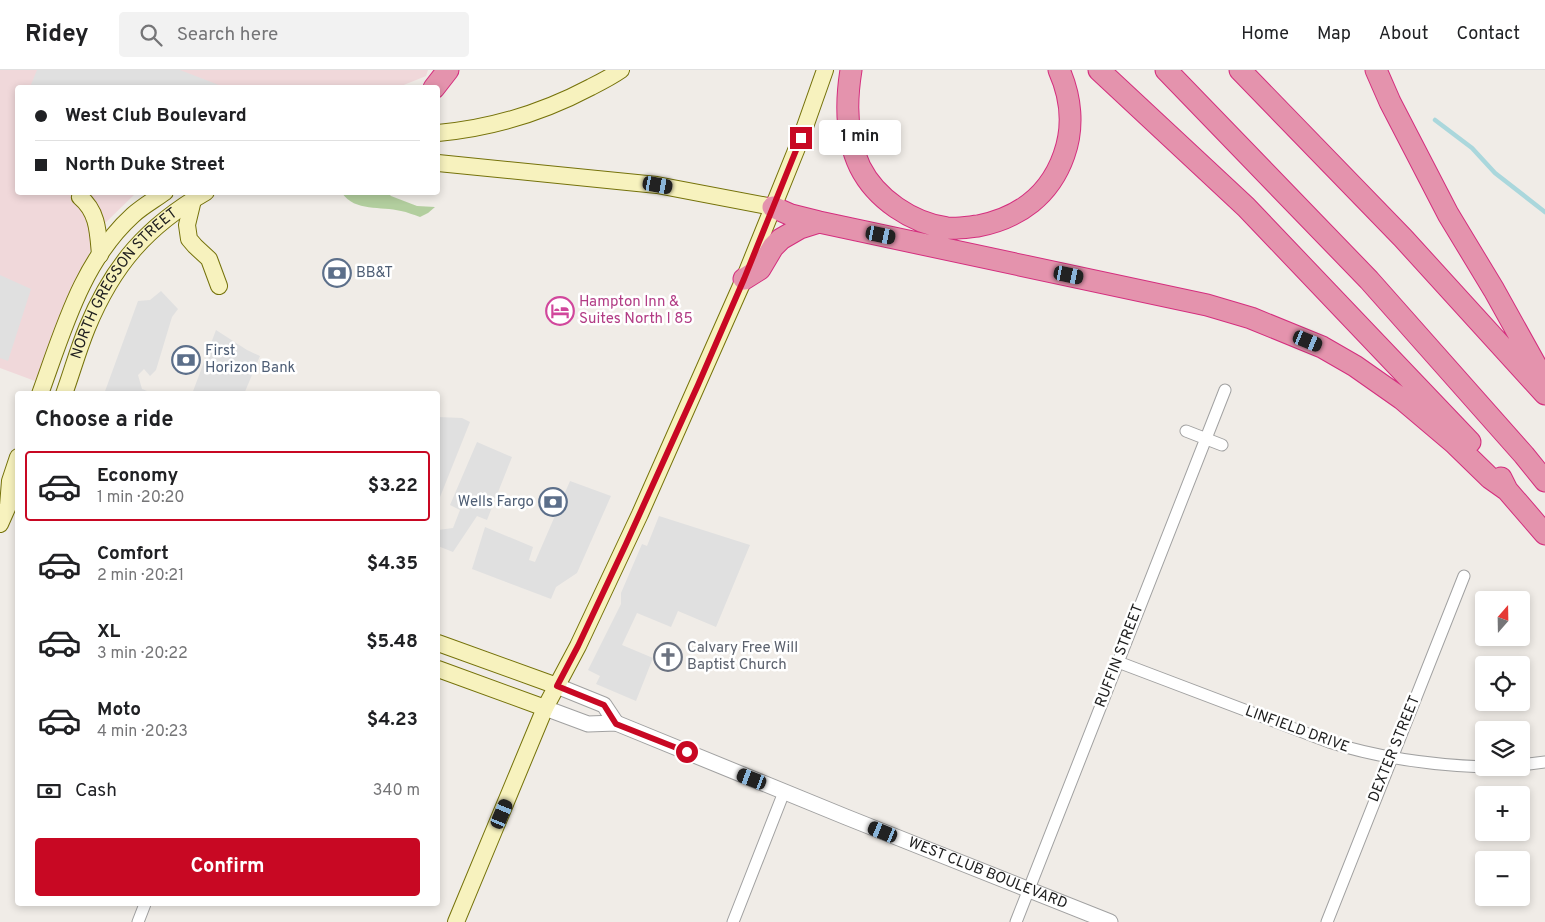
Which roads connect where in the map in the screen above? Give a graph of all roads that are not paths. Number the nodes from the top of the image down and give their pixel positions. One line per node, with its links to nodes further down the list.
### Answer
1 (448, 70): 10 (highway)
2 (621, 70): 11 (main road)
3 (825, 70): 16 (main road)
4 (851, 70): 5 (highway)
5 (1059, 70)
6 (1099, 70): 32 (highway)
7 (1166, 70): 31 (highway)
8 (1240, 70): 25 (highway)
9 (1376, 70): 21 (highway)
10 (436, 85)
11 (440, 133)
12 (440, 163): 16 (main road)
13 (81, 195): 18 (main road)
14 (161, 195): 18 (main road, NORTH GREGSON STREET)
15 (200, 196): 20 (main road); 24 (main road, NORTH GREGSON STREET)
16 (774, 207): 17 (highway); 19 (main road)
17 (820, 222): 19 (highway); 32 (highway)
18 (100, 255): 23 (main road, NORTH GREGSON STREET)
19 (744, 279): 40 (main road)
20 (219, 286)
21 (1545, 382)
22 (1225, 390): 27 (street, RUFFIN STREET)
23 (41, 391)
24 (65, 391)
25 (1545, 394)
26 (1186, 431): 27 (street)
27 (1206, 439): 28 (street); 38 (street, RUFFIN STREET)
28 (1222, 445)
29 (15, 465): 30 (main road)
30 (9, 480): 33 (main road)
31 (1545, 481)
32 (1508, 490): 35 (highway)
33 (11, 504): 34 (main road)
34 (0, 524)
35 (1545, 534)
36 (1464, 576): 43 (street, DEXTER STREET)
37 (440, 644): 40 (main road)
38 (1118, 662): 43 (street, LINFIELD DRIVE); 48 (street, RUFFIN STREET)
39 (440, 670): 41 (main road, WEST CLUB BOULEVARD)
40 (557, 686): 41 (main road); 42 (street)
41 (545, 708): 42 (street, WEST CLUB BOULEVARD); 51 (main road)
42 (616, 724): 47 (street, WEST CLUB BOULEVARD)
43 (1391, 758): 46 (street, LINFIELD DRIVE); 55 (street, DEXTER STREET)
44 (1545, 762): 45 (street)
45 (1530, 763)
46 (1475, 767)
47 (784, 792): 48 (street, WEST CLUB BOULEVARD); 52 (street)
48 (1029, 890): 53 (street, RUFFIN STREET); 54 (street, WEST CLUB BOULEVARD)
49 (145, 906): 50 (street)
50 (138, 922)
51 (456, 922)
52 (733, 922)
53 (1016, 922)
54 (1110, 922)
55 (1327, 922)

